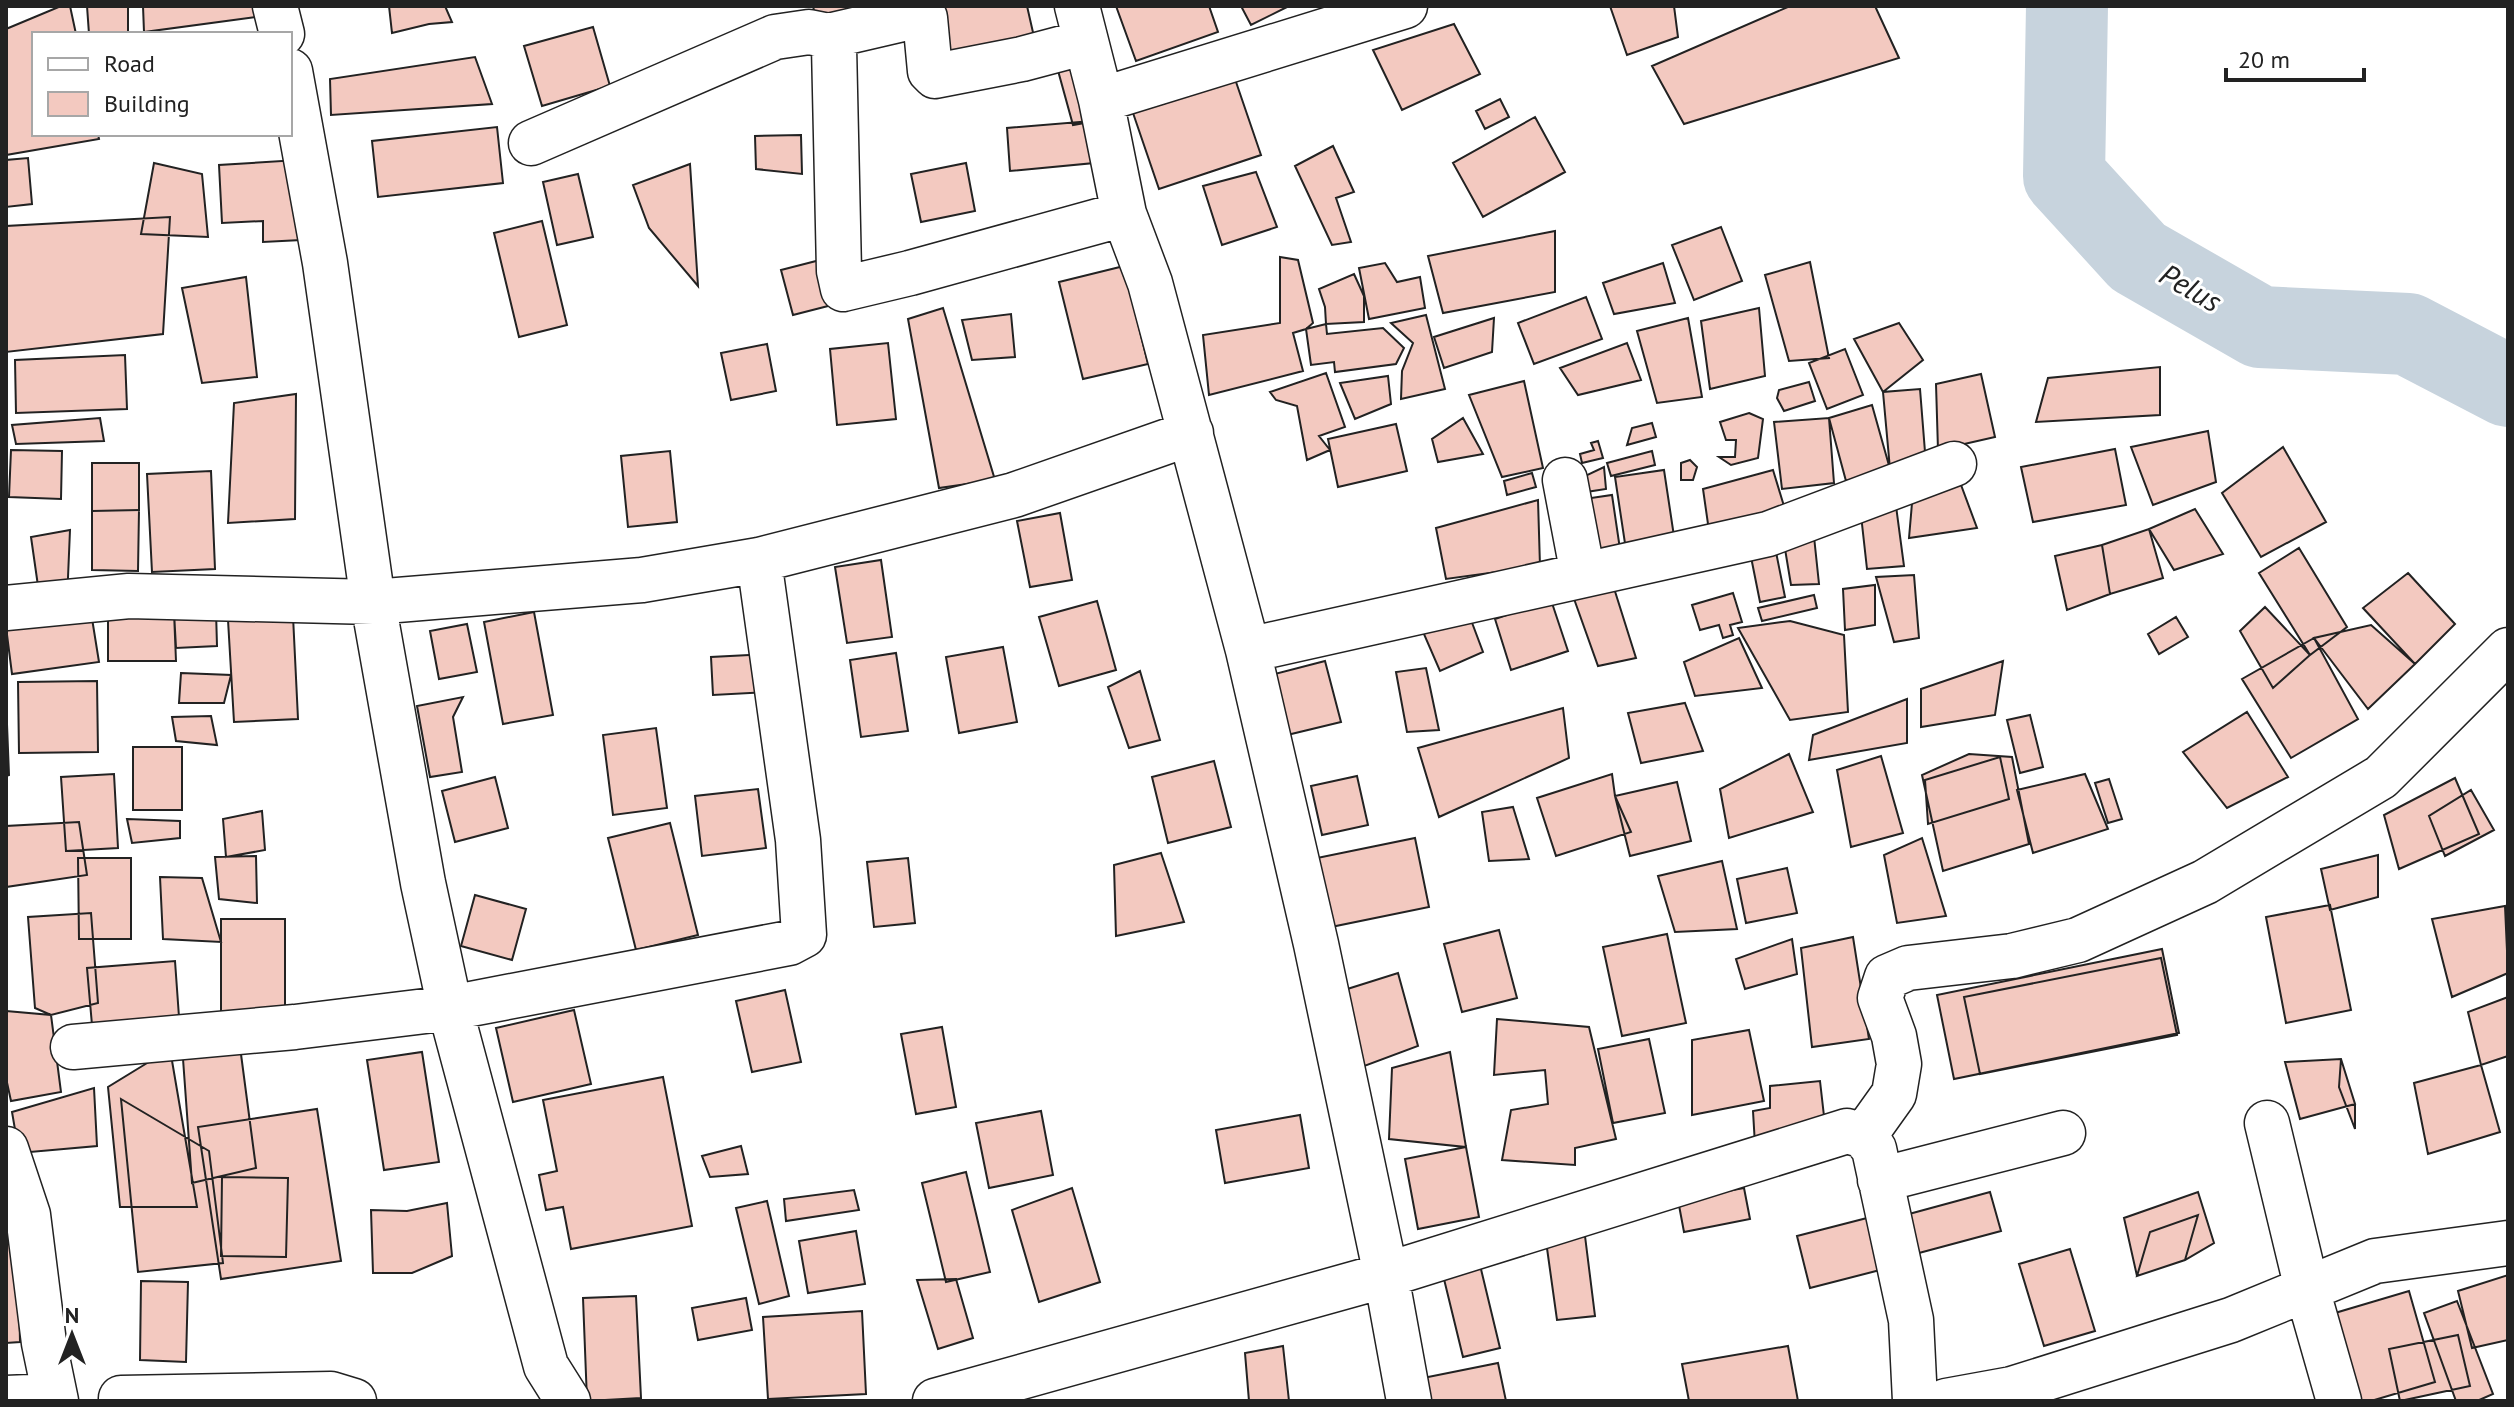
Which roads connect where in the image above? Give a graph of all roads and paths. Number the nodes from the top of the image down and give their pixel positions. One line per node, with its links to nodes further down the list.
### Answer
1 (275, 6): 4 (street)
2 (1405, 6): 7 (street)
3 (1081, 24): 5 (street); 7 (street)
4 (282, 32)
5 (829, 36): 8 (street); 9 (street)
6 (292, 82): 15 (street)
7 (1101, 100): 9 (street)
8 (531, 143)
9 (1124, 214): 10 (street)
10 (1191, 433): 13 (street); 17 (street)
11 (1954, 464): 14 (street)
12 (1565, 480): 14 (street)
13 (759, 560): 15 (street); 19 (street)
14 (1583, 575): 17 (street)
15 (373, 602): 16 (street); 19 (street)
16 (6, 608)
17 (1248, 650): 27 (street)
18 (2508, 650): 23 (street)
19 (450, 1008): 20 (street); 32 (street)
20 (73, 1047)
21 (2267, 1123): 28 (street)
22 (2063, 1133): 25 (street)
23 (1864, 1136): 25 (street); 27 (street)
24 (6, 1149): 30 (street)
25 (1880, 1180): 36 (street)
26 (2508, 1243): 28 (street)
27 (1386, 1275): 34 (street); 35 (street)
28 (2307, 1289): 37 (street); 38 (street)
29 (6, 1398): 30 (street)
30 (55, 1398)
31 (121, 1398): 33 (street)
32 (562, 1400)
33 (354, 1401)
34 (935, 1401)
35 (1409, 1401)
36 (1915, 1401)
37 (1946, 1401)
38 (2339, 1401)

